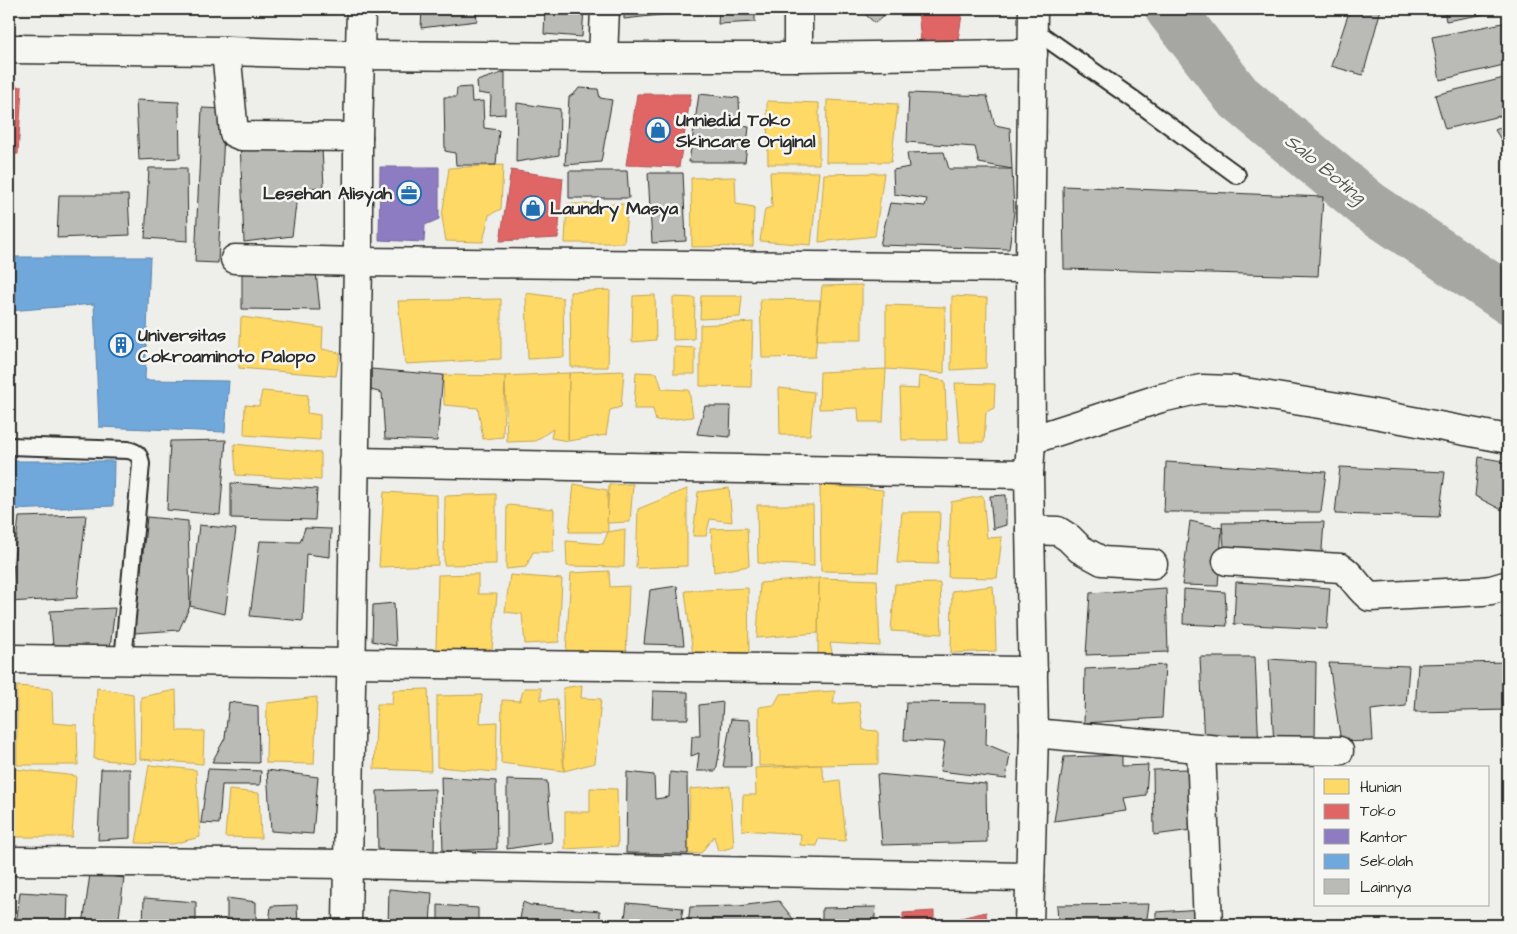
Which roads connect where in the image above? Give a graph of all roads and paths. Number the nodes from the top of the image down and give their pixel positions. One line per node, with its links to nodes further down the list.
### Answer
1 (361, 9): 7 (street)
2 (605, 9): 8 (street)
3 (798, 9): 9 (street)
4 (1033, 31): 9 (street); 11 (lane); 14 (street)
5 (9, 49): 6 (street)
6 (226, 51): 7 (street); 10 (street)
7 (360, 56): 8 (street); 10 (street)
8 (603, 57): 9 (street)
9 (798, 57)
10 (358, 137): 13 (street)
11 (1237, 175)
12 (235, 259): 13 (street)
13 (358, 262): 14 (street); 18 (street)
14 (1030, 268): 16 (street)
15 (1508, 439): 16 (street)
16 (1031, 440): 19 (street)
17 (9, 446): 25 (lane)
18 (354, 462): 19 (street); 26 (street)
19 (1029, 474): 20 (street)
20 (1030, 530): 22 (street); 27 (street)
21 (1228, 561): 23 (street)
22 (1153, 564)
23 (1508, 584)
24 (9, 659): 25 (street)
25 (123, 661): 26 (street)
26 (351, 663): 27 (street); 32 (street)
27 (1033, 671): 28 (street)
28 (1034, 733): 29 (street); 33 (street)
29 (1201, 748): 30 (street); 36 (street)
30 (1339, 751)
31 (9, 861): 32 (street)
32 (347, 864): 33 (street); 34 (street)
33 (1030, 877): 35 (street)
34 (347, 925)
35 (1029, 925)
36 (1208, 925)

